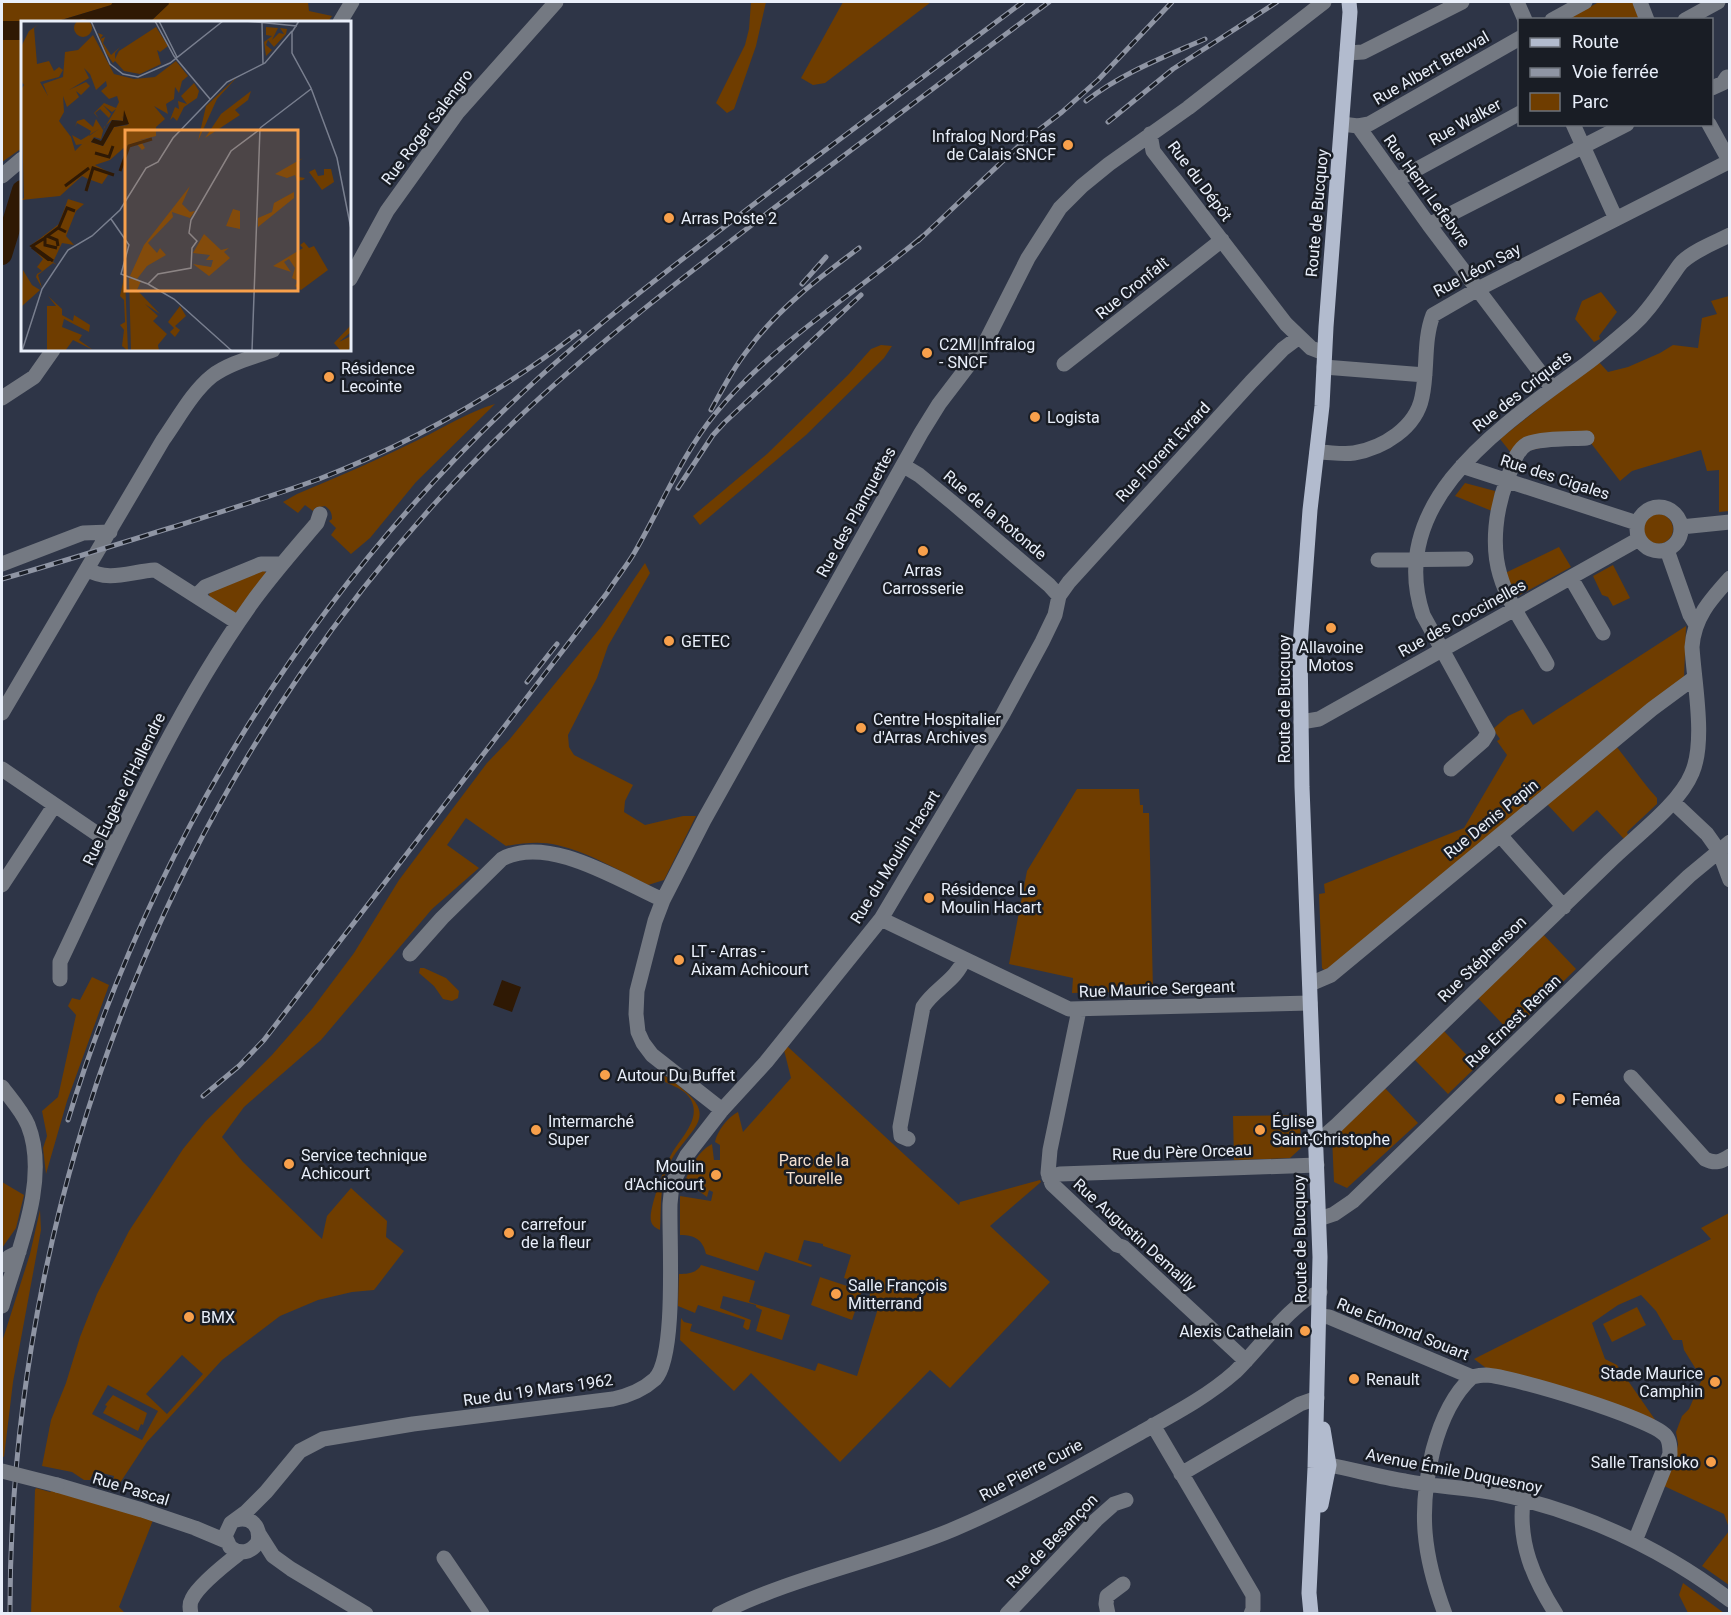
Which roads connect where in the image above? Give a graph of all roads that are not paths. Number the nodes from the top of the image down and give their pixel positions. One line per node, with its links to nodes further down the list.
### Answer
1 (352, 2): 17 (street)
2 (1324, 2): 28 (street, Rue du Dépôt)
3 (1342, 2): 4 (main road)
4 (1350, 2): 19 (main road, Route de Bucquoy)
5 (1462, 2): 19 (street)
6 (1517, 2): 13 (street)
7 (1585, 2): 14 (street)
8 (1640, 2): 15 (street)
9 (1718, 2): 16 (street)
10 (1724, 2): 12 (street)
11 (548, 4): 38 (street, Rue Roger Salengro)
12 (1730, 12)
13 (1524, 18)
14 (1556, 18)
15 (1646, 18)
16 (1689, 18)
17 (341, 21)
18 (1518, 39): 24 (street, Rue Albert Breuval)
19 (1347, 53): 23 (main road, Route de Bucquoy)
20 (1727, 77): 21 (street)
21 (1713, 88)
22 (1518, 114): 33 (street, Rue Walker)
23 (1342, 124): 24 (street); 43 (main road, Route de Bucquoy)
24 (1358, 126): 33 (street, Rue Henri Lefebvre)
25 (1574, 126): 29 (street)
26 (1623, 126): 29 (street)
27 (1710, 126): 31 (street)
28 (1150, 134): 37 (street, Rue du Dépôt); 50 (street, Rue des Planquettes)
29 (1583, 147): 34 (street); 35 (street)
30 (21, 160): 32 (street)
31 (1729, 162): 34 (street, Rue Léon Say)
32 (2, 176)
33 (1397, 180): 35 (street, Rue Henri Lefebvre)
34 (1616, 219): 39 (street, Rue Léon Say)
35 (1429, 225): 39 (street, Rue Henri Lefebvre)
36 (1730, 235): 46 (street, Rue des Criquets)
37 (1222, 240): 40 (street, Rue du Dépôt); 44 (street, Rue Cronfalt)
38 (351, 277)
39 (1478, 289): 45 (street, Rue Léon Say); 46 (street, Rue Henri Lefebvre)
40 (1299, 337): 43 (street, Rue du Dépôt); 69 (street, Rue Florent Evrard)
41 (52, 351): 47 (street)
42 (270, 351): 57 (street)
43 (1324, 360): 45 (street); 49 (main road, Route de Bucquoy)
44 (1064, 364)
45 (1425, 375): 49 (street, Rue Léon Say)
46 (1552, 388): 51 (street, Rue des Criquets)
47 (2, 398)
48 (1587, 438): 52 (street)
49 (1317, 452): 78 (main road, Route de Bucquoy)
50 (904, 466): 69 (street, Rue de la Rotonde); 88 (street, Rue des Planquettes)
51 (1462, 466): 52 (street, Rue des Cigales); 62 (street, Rue des Criquets)
52 (1506, 482): 55 (street, Rue des Cigales); 70 (street)
53 (320, 514): 64 (street, Rue Eugène d'Hallendre)
54 (1730, 522): 56 (street)
55 (1637, 523): 56 (street); 58 (street)
56 (1681, 527): 59 (street)
57 (110, 532): 63 (street); 65 (street)
58 (1639, 539): 59 (street); 66 (street, Rue des Coccinelles)
59 (1667, 550): 72 (street)
60 (1466, 559): 62 (street)
61 (1378, 560): 62 (street)
62 (1417, 561): 74 (street, Rue des Criquets)
63 (2, 564)
64 (282, 564): 68 (street); 71 (street, Rue Eugène d'Hallendre)
65 (87, 569): 68 (street); 77 (street)
66 (1571, 578): 70 (street, Rue des Coccinelles); 73 (street)
67 (1730, 578): 72 (street)
68 (197, 595): 71 (street)
69 (1059, 596): 90 (street, Rue du Moulin Hacart)
70 (1515, 609): 74 (street, Rue des Coccinelles); 75 (street)
71 (238, 623): 84 (street, Rue Eugène d'Hallendre)
72 (1696, 625): 76 (street, Rue Stéphenson)
73 (1603, 633)
74 (1442, 649): 78 (street, Rue des Coccinelles); 79 (street, Rue des Criquets)
75 (1547, 664)
76 (1694, 678): 81 (street, Rue Stéphenson); 83 (street, Rue Denis Papin)
77 (2, 713)
78 (1300, 722): 94 (main road, Route de Bucquoy)
79 (1451, 769)
80 (2, 770): 82 (street)
81 (1673, 802): 85 (street); 89 (street, Rue Stéphenson)
82 (54, 806): 84 (street); 87 (street)
83 (1501, 835): 89 (street); 94 (street, Rue Denis Papin)
84 (115, 846): 93 (street, Rue Eugène d'Hallendre)
85 (1726, 849): 86 (street); 105 (street, Rue Ernest Renan)
86 (1730, 880)
87 (2, 885)
88 (663, 900): 91 (street); 99 (street, Rue des Planquettes)
89 (1564, 907): 101 (street, Rue Stéphenson)
90 (881, 919): 92 (street, Rue Maurice Sergeant); 99 (street, Rue du Moulin Hacart)
91 (410, 954)
92 (964, 959): 96 (street, Rue Maurice Sergeant); 100 (street)
93 (60, 980)
94 (1310, 984): 95 (main road, Route de Bucquoy)
95 (1310, 1003): 96 (street, Rue Maurice Sergeant); 101 (main road, Route de Bucquoy)
96 (1079, 1010): 104 (street, Rue Augustin Demailly)
97 (1631, 1077): 102 (street)
98 (2, 1087): 106 (street)
99 (722, 1110): 119 (street, Rue du 19 Mars 1962)
100 (908, 1139)
101 (1315, 1140): 103 (main road, Route de Bucquoy)
102 (1730, 1156)
103 (1317, 1165): 104 (street, Rue du Père Orceau); 105 (main road, Route de Bucquoy)
104 (1049, 1177): 111 (street, Rue Augustin Demailly)
105 (1319, 1219): 108 (main road, Route de Bucquoy)
106 (19, 1252): 107 (street); 109 (street)
107 (2, 1265)
108 (1320, 1292): 110 (main road, Route de Bucquoy); 111 (street, Rue Pierre Curie)
109 (2, 1306)
110 (1320, 1316): 112 (street, Rue Edmond Souart); 113 (main road, Route de Bucquoy)
111 (1246, 1361): 114 (street, Rue Pierre Curie)
112 (1472, 1377): 118 (street, Rue Edmond Souart); 125 (street, Rue Edmond Souart)
113 (1317, 1398): 115 (main road, Route de Bucquoy); 115 (main road, Route de Bucquoy); 117 (street)
114 (1153, 1425): 117 (street); 135 (street, Rue Pierre Curie)
115 (1322, 1466): 118 (street, Avenue Émile Duquesnoy); 130 (main road, Route de Bucquoy)
116 (2, 1472): 123 (street, Rue Pascal, bridge)
117 (1181, 1474): 138 (street)
118 (1425, 1483): 121 (street, Avenue Émile Duquesnoy); 141 (street, Rue Edmond Souart)
119 (266, 1492): 122 (street, Rue du 19 Mars 1962); 124 (street, Rue du 19 Mars 1962)
120 (1126, 1500): 136 (street, Rue de Besançon)
121 (1523, 1500): 125 (street, Avenue Émile Duquesnoy); 142 (street)
122 (233, 1522): 123 (street, Rue Pascal); 124 (street); 126 (street)
123 (195, 1528): 126 (street, Rue Pascal)
124 (258, 1530): 126 (street); 127 (street, Rue Pascal)
125 (1635, 1540): 131 (street, Avenue Émile Duquesnoy)
126 (236, 1548): 127 (street, Rue Pascal); 132 (street)
127 (273, 1556): 133 (street, Rue Pascal)
128 (444, 1558): 134 (street)
129 (1123, 1584): 137 (street)
130 (1309, 1593): 139 (main road, Route de Bucquoy); 140 (main road, Route de Bucquoy)
131 (1730, 1600)
132 (191, 1614)
133 (366, 1614)
134 (482, 1614)
135 (719, 1614)
136 (1007, 1614)
137 (1108, 1614)
138 (1251, 1614)
139 (1305, 1614)
140 (1311, 1614)
141 (1445, 1614)
142 (1556, 1614)

